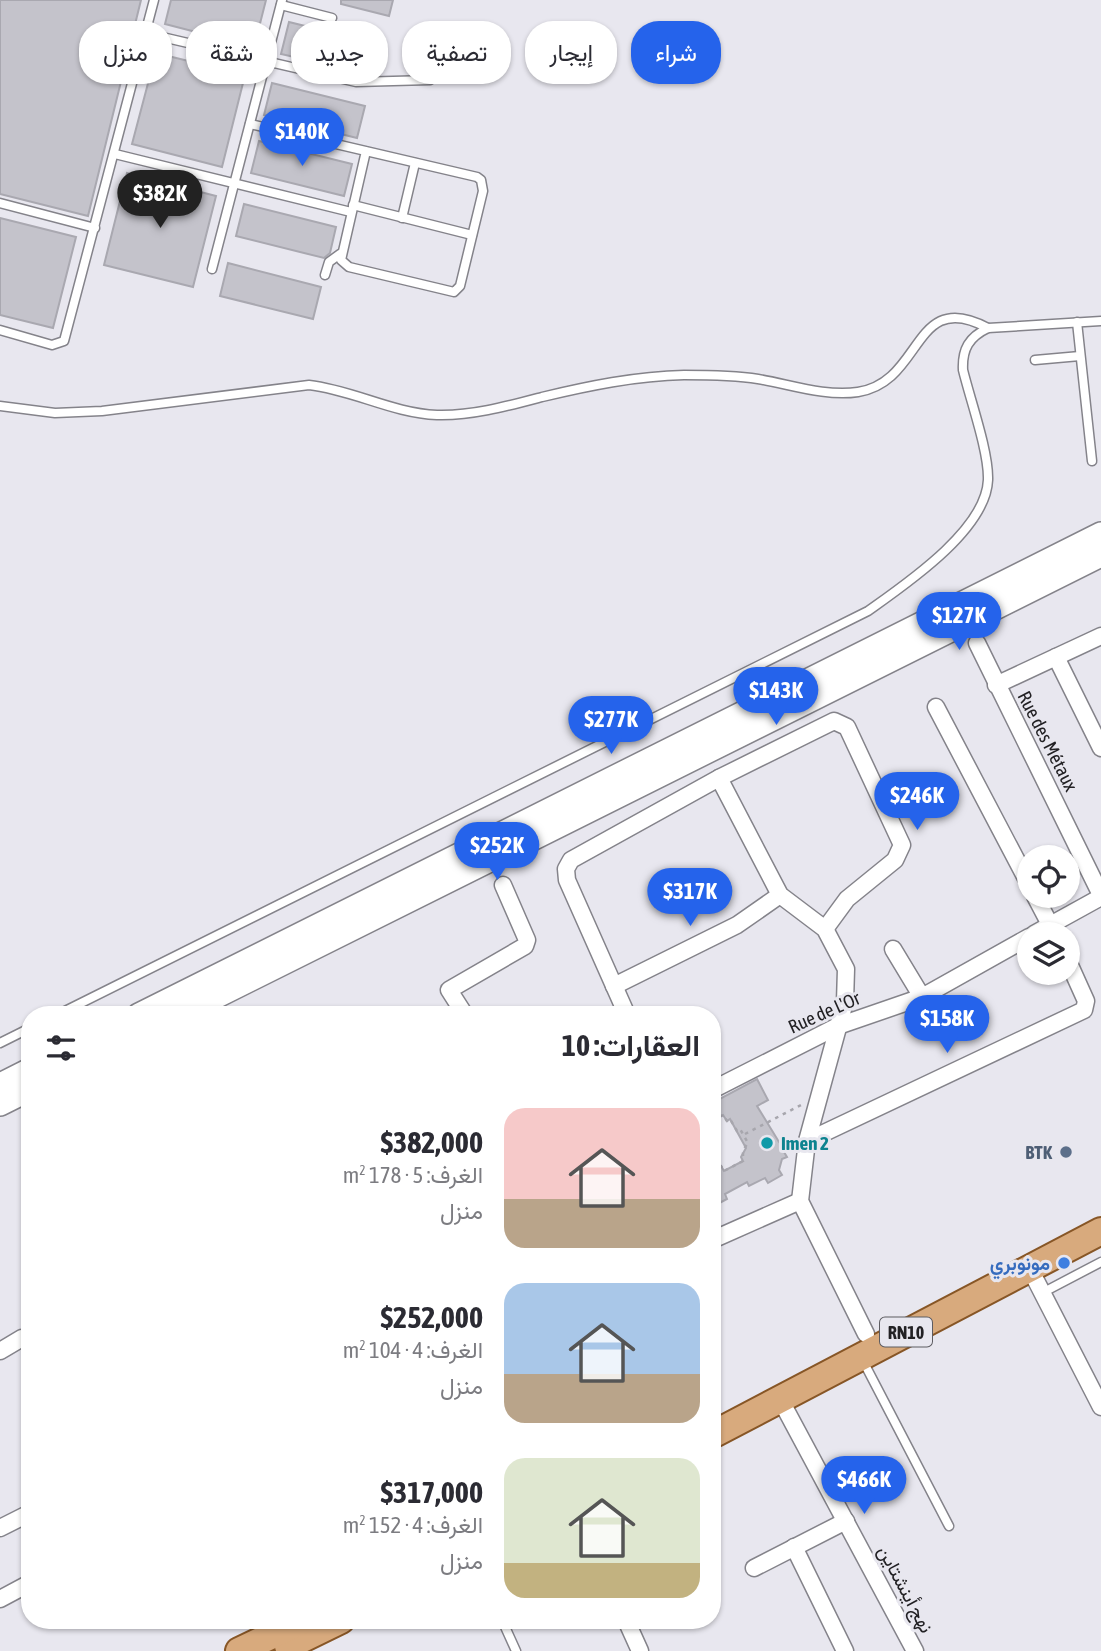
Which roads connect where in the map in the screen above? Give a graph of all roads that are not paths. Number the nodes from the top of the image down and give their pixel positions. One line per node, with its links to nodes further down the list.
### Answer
1 (154, 0): 4 (lane)
2 (282, 2): 3 (lane); 5 (lane)
3 (332, 18)
4 (148, 21)
5 (277, 21)
6 (277, 67): 7 (lane)
7 (402, 81)
8 (132, 84): 12 (lane)
9 (260, 84): 10 (lane)
10 (250, 124): 11 (lane); 14 (lane)
11 (366, 151): 13 (lane); 16 (lane)
12 (115, 154): 14 (lane); 18 (lane)
13 (415, 163): 17 (lane); 19 (lane)
14 (234, 183): 16 (lane); 21 (lane)
15 (0, 203): 18 (lane)
16 (352, 209): 17 (lane); 20 (lane)
17 (402, 218): 19 (lane)
18 (95, 228): 26 (lane)
19 (472, 235): 20 (lane)
20 (341, 254): 22 (lane)
21 (212, 269)
22 (325, 275)
23 (1101, 321): 24 (lane)
24 (1077, 322): 25 (lane); 27 (lane)
25 (988, 328): 29 (lane); 51 (lane)
26 (0, 331)
27 (1080, 356): 28 (lane); 30 (lane)
28 (1035, 360)
29 (0, 406)
30 (1092, 461)
31 (1101, 534): 52 (street)
32 (1101, 555): 53 (street)
33 (1101, 636): 35 (street)
34 (977, 643): 36 (street, Rue des Métaux)
35 (1056, 657): 36 (street); 38 (street)
36 (996, 685): 43 (street, Rue des Métaux)
37 (936, 707): 40 (street)
38 (1101, 748)
39 (719, 778): 42 (street); 45 (street); 49 (street)
40 (1017, 861)
41 (503, 885): 54 (street)
42 (780, 895): 45 (street); 49 (street)
43 (1101, 896): 44 (street)
44 (1064, 922)
45 (825, 929): 56 (street)
46 (1017, 944): 50 (street, Rue de L'Or)
47 (893, 949): 50 (street)
48 (1079, 985): 64 (street)
49 (614, 986): 55 (street)
50 (922, 997): 56 (street, Rue de L'Or)
51 (75, 1006)
52 (157, 1006)
53 (197, 1006)
54 (459, 1006)
55 (622, 1006)
56 (838, 1026): 61 (street, Rue de L'Or); 64 (street)
57 (21, 1032): 58 (lane)
58 (0, 1043)
59 (21, 1074): 60 (street)
60 (0, 1085)
61 (721, 1085)
62 (21, 1094): 63 (street)
63 (0, 1104)
64 (807, 1141): 65 (street)
65 (800, 1201): 68 (street); 73 (street)
66 (1101, 1214): 73 (main road, RN10)
67 (1101, 1231): 70 (main road, RN10)
68 (721, 1236)
69 (1101, 1262): 71 (lane)
70 (1029, 1267): 71 (street); 73 (main road, RN10)
71 (1042, 1293): 76 (street)
72 (21, 1339): 74 (street)
73 (864, 1345): 75 (main road, RN10); 77 (main road, RN10); 81 (lane)
74 (0, 1351)
75 (780, 1399): 78 (main road, RN10); 80 (street, نهج أينشتاين)
76 (1101, 1407)
77 (721, 1412)
78 (721, 1430)
79 (21, 1518): 82 (street)
80 (846, 1521): 83 (street); 96 (street, نهج أينشتاين)
81 (949, 1526)
82 (0, 1528)
83 (794, 1547): 84 (street); 95 (street)
84 (754, 1568)
85 (21, 1588): 86 (street)
86 (0, 1599)
87 (287, 1629): 91 (main road)
88 (322, 1629): 92 (main road)
89 (506, 1629): 93 (lane)
90 (630, 1629): 94 (street)
91 (239, 1651)
92 (277, 1651)
93 (516, 1651)
94 (639, 1651)
95 (845, 1651)
96 (915, 1651)

